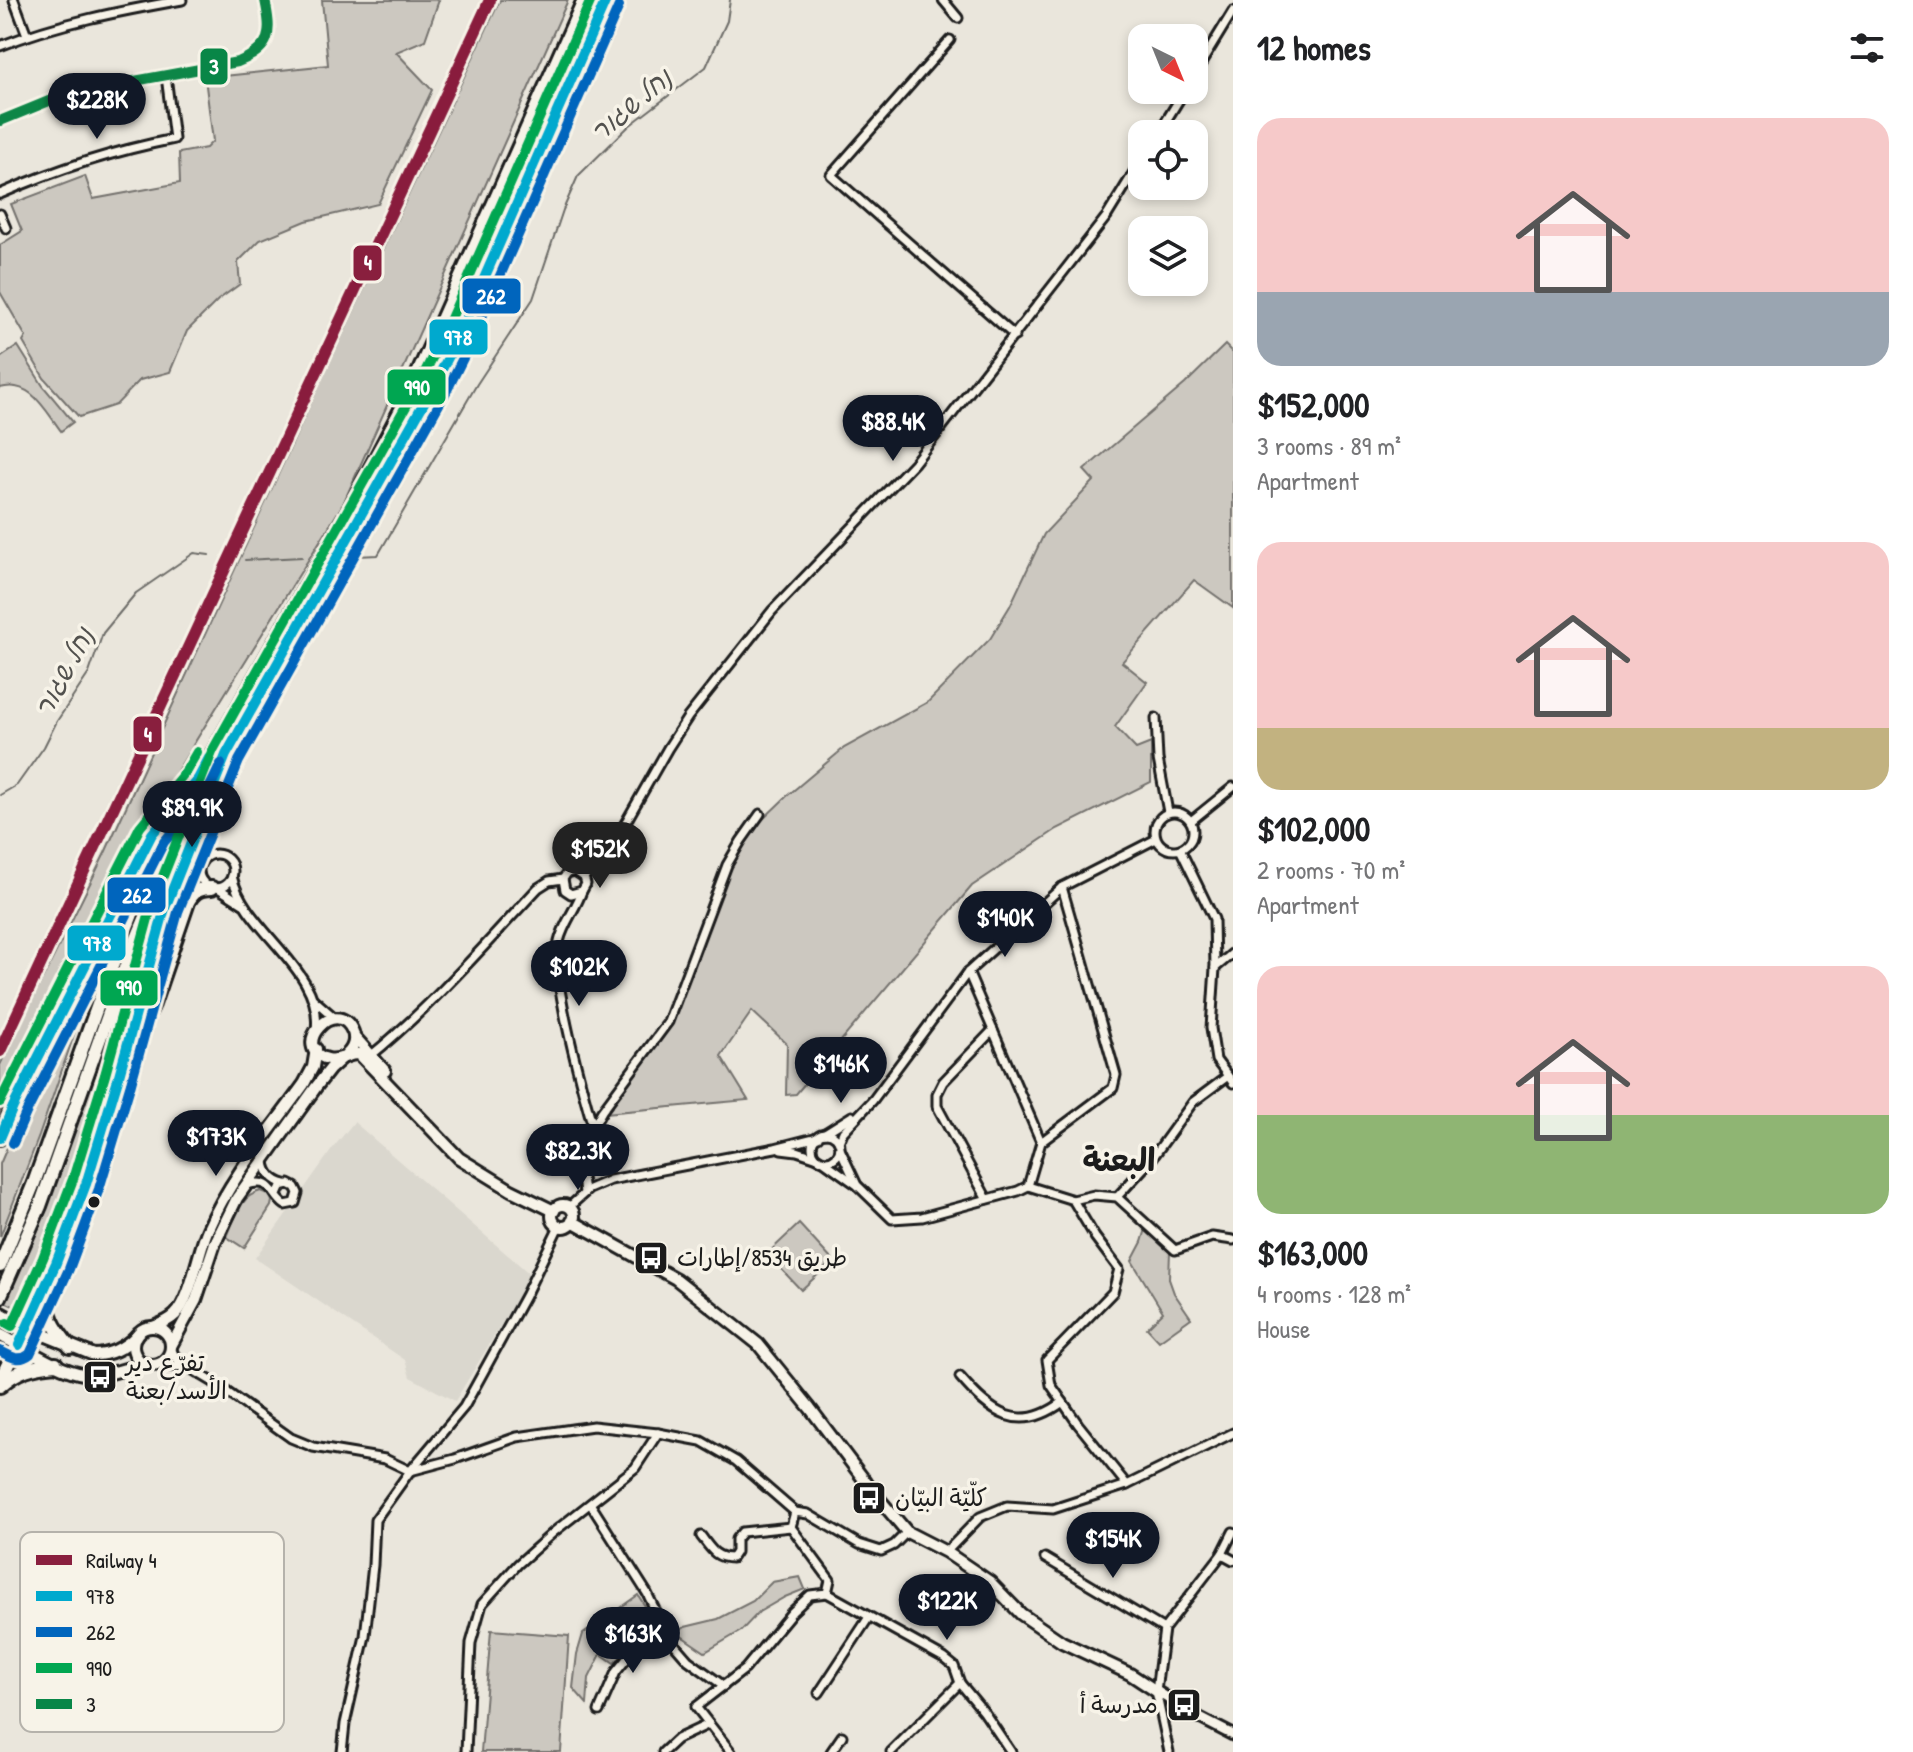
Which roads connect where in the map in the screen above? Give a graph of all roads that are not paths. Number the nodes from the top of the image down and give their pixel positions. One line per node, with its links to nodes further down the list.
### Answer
1 (14, 0): 9 (street)
2 (182, 0): 9 (street)
3 (265, 0): 13 (street)
4 (584, 0): 22 (highway)
5 (606, 0): 21 (highway)
6 (943, 0): 8 (street)
7 (1233, 11): 12 (street)
8 (958, 18)
9 (27, 35): 11 (street)
10 (950, 40): 19 (street)
11 (0, 46)
12 (1208, 52)
13 (166, 76): 14 (street); 16 (street)
14 (0, 121)
15 (1128, 182): 19 (street)
16 (0, 194)
17 (0, 214): 18 (street)
18 (6, 228)
19 (1015, 336): 30 (street)
20 (1156, 718): 24 (street)
21 (226, 755): 47 (highway); 74 (highway)
22 (198, 779): 52 (highway); 73 (highway)
23 (1233, 787): 26 (street)
24 (1168, 812): 26 (street); 27 (street)
25 (760, 814): 50 (street)
26 (1191, 821): 28 (street)
27 (1156, 839): 28 (street); 32 (street)
28 (1180, 849): 37 (street)
29 (232, 876): 33 (street); 33 (street); 35 (street)
30 (584, 877): 31 (street); 34 (street)
31 (563, 879): 34 (street); 46 (street)
32 (1062, 887): 38 (street); 53 (street)
33 (215, 888): 35 (street); 47 (highway)
34 (582, 891): 50 (street)
35 (247, 908): 39 (street)
36 (1233, 953): 37 (street)
37 (1215, 968): 48 (street)
38 (968, 972): 42 (street); 49 (street)
39 (312, 998): 40 (street); 41 (street)
40 (336, 1019): 41 (main road); 43 (main road)
41 (316, 1030): 44 (main road)
42 (993, 1030): 53 (street); 65 (street)
43 (354, 1036): 45 (main road); 46 (main road)
44 (316, 1049): 45 (main road); 76 (main road)
45 (344, 1057): 46 (main road); 56 (main road)
46 (369, 1057): 68 (main road)
47 (118, 1079): 72 (highway)
48 (1230, 1080): 64 (street)
49 (873, 1100): 51 (street); 54 (street)
50 (593, 1127): 62 (street)
51 (821, 1135): 54 (street); 55 (street); 57 (street)
52 (0, 1138)
53 (1041, 1142): 61 (street)
54 (840, 1145): 57 (street); 59 (street)
55 (775, 1148): 57 (street); 62 (street)
56 (265, 1158): 58 (street); 60 (main road)
57 (820, 1159): 59 (street)
58 (285, 1184): 63 (street); 63 (street)
59 (857, 1185): 65 (street)
60 (245, 1186): 63 (street); 82 (main road)
61 (1028, 1186): 65 (street); 66 (street)
62 (584, 1193): 67 (street)
63 (277, 1195)
64 (1117, 1197): 66 (street); 71 (street)
65 (987, 1199)
66 (1073, 1200): 89 (street)
67 (569, 1207): 68 (main road); 69 (main road)
68 (554, 1211): 70 (main road)
69 (572, 1221): 70 (main road); 97 (main road)
70 (559, 1226): 92 (street)
71 (1233, 1240)
72 (58, 1256): 77 (highway); 81 (highway)
73 (0, 1266)
74 (0, 1297)
75 (0, 1313): 77 (main road)
76 (153, 1327): 79 (main road); 82 (main road)
77 (27, 1328): 80 (highway); 81 (main road)
78 (0, 1335): 80 (main road)
79 (136, 1336): 81 (main road); 84 (main road)
80 (19, 1345): 83 (main road); 88 (highway)
81 (70, 1347)
82 (171, 1347): 85 (main road); 86 (street)
83 (56, 1364): 84 (main road); 88 (highway)
84 (144, 1364): 85 (main road)
85 (157, 1365): 86 (street)
86 (193, 1371): 92 (street)
87 (960, 1377): 89 (street)
88 (0, 1383)
89 (1063, 1402): 93 (street)
90 (658, 1433): 92 (street); 94 (street); 95 (street)
91 (1233, 1433): 93 (street)
92 (410, 1471): 116 (street)
93 (1127, 1485): 100 (street)
94 (591, 1505): 107 (street); 117 (street)
95 (795, 1512): 96 (street); 97 (street)
96 (791, 1527): 99 (street); 104 (street)
97 (907, 1532): 100 (main road)
98 (1233, 1532): 101 (street)
99 (701, 1536)
100 (946, 1552): 110 (main road)
101 (1222, 1554): 103 (street); 106 (street)
102 (1045, 1558): 106 (street)
103 (1233, 1560)
104 (827, 1593): 105 (street); 109 (street)
105 (869, 1617): 108 (street); 111 (street)
106 (1164, 1629): 110 (street)
107 (668, 1637): 109 (street); 112 (street)
108 (960, 1683): 121 (street); 122 (street)
109 (724, 1686): 113 (street)
110 (1156, 1691): 114 (street); 123 (street)
111 (819, 1693)
112 (599, 1711)
113 (709, 1724): 118 (street); 119 (street)
114 (1233, 1735)
115 (842, 1736): 120 (street)
116 (342, 1752)
117 (466, 1752)
118 (663, 1752)
119 (731, 1752)
120 (831, 1752)
121 (891, 1752)
122 (1011, 1752)
123 (1169, 1752)

